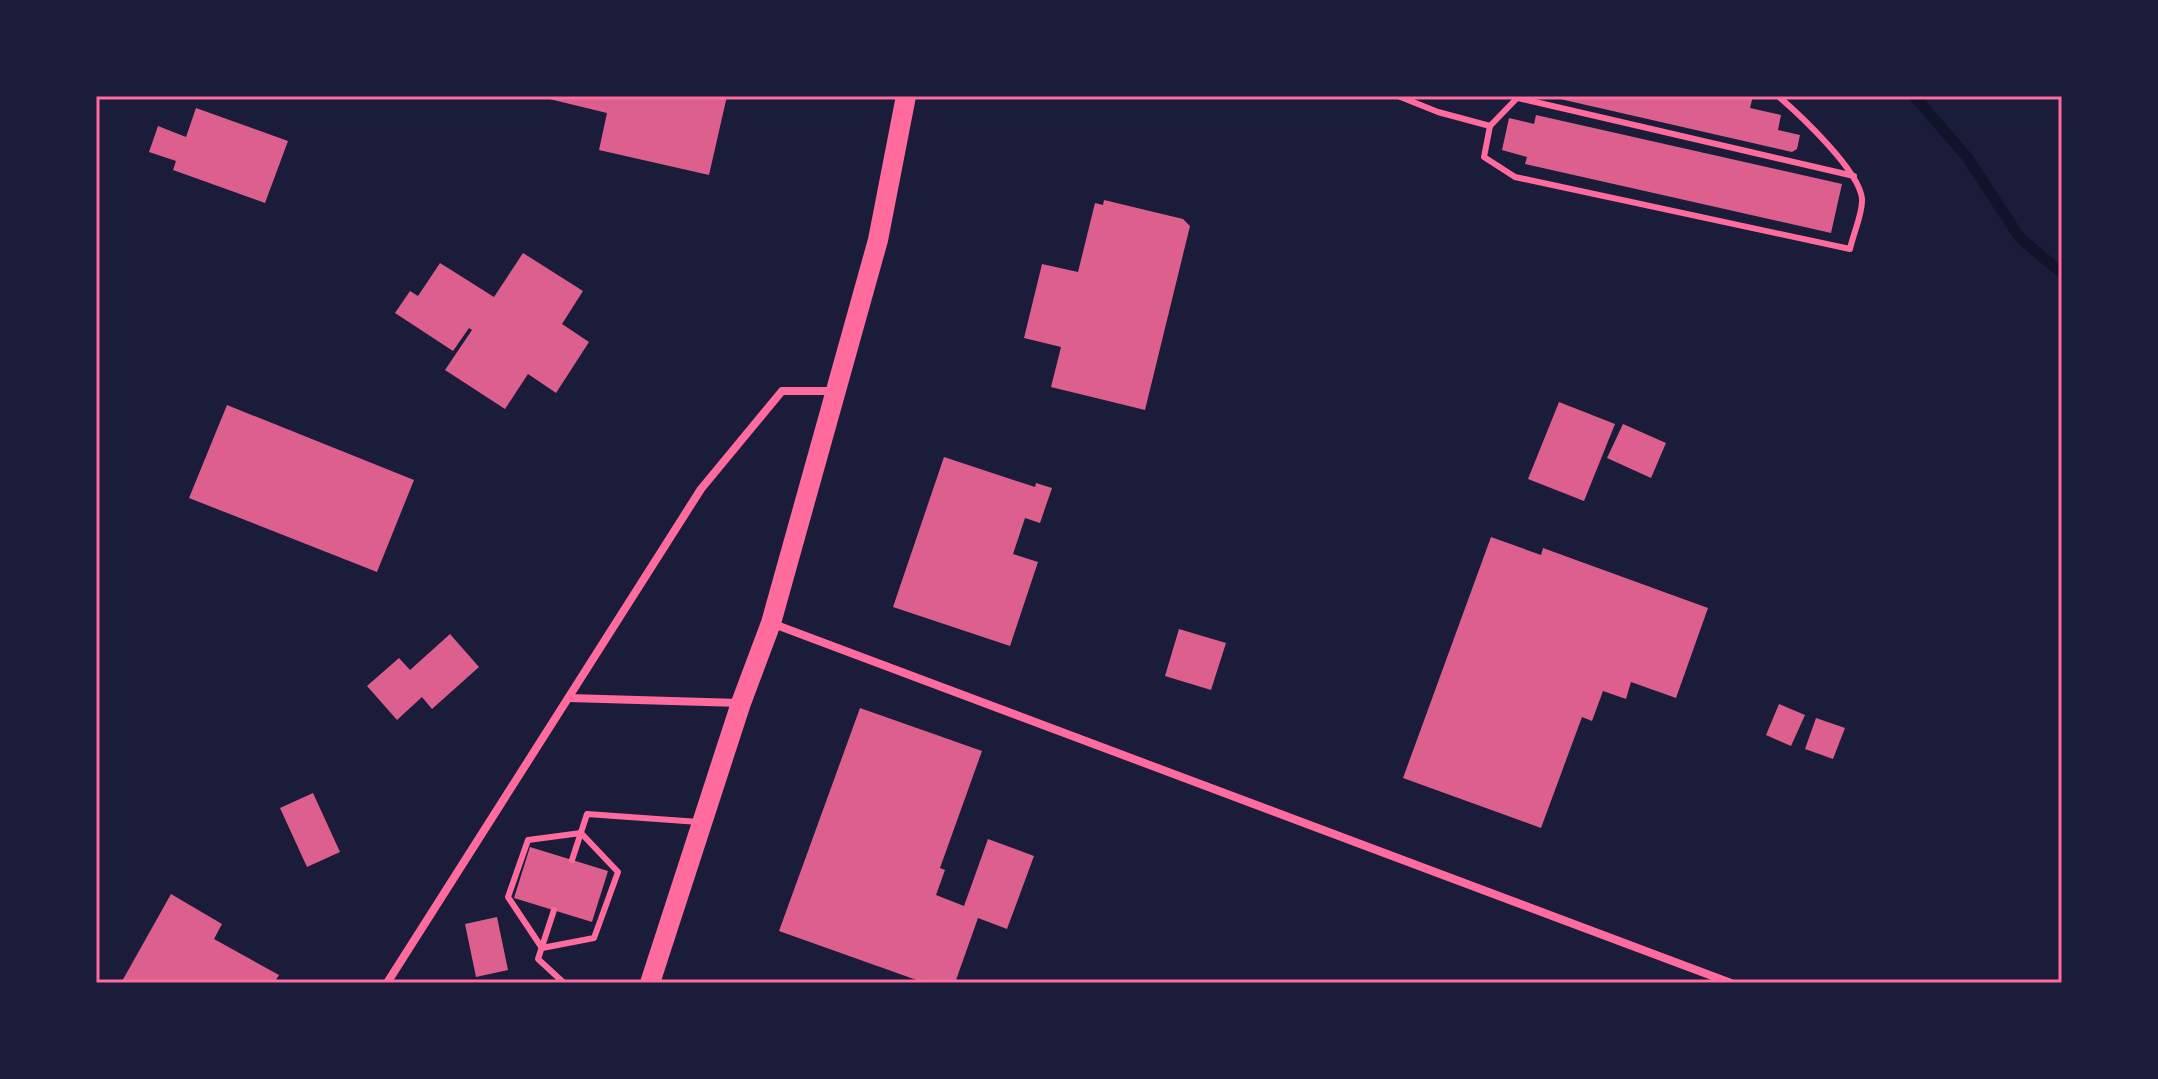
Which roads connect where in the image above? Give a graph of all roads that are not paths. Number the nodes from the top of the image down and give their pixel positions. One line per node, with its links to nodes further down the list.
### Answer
1 (906, 96): 7 (main road)
2 (1398, 96): 5 (lane)
3 (1778, 96): 6 (lane)
4 (1519, 97): 5 (lane); 6 (lane)
5 (1490, 126): 6 (lane)
6 (1854, 176)
7 (835, 391): 8 (main road); 9 (street)
8 (771, 623): 10 (main road); 19 (street)
9 (569, 698): 10 (street); 16 (street)
10 (741, 703): 11 (main road)
11 (702, 822): 12 (lane); 18 (main road)
12 (581, 833): 13 (lane); 15 (lane); 15 (lane)
13 (572, 860)
14 (554, 910): 15 (lane)
15 (542, 948): 17 (lane)
16 (387, 983)
17 (564, 983)
18 (650, 983)
19 (1731, 983)

